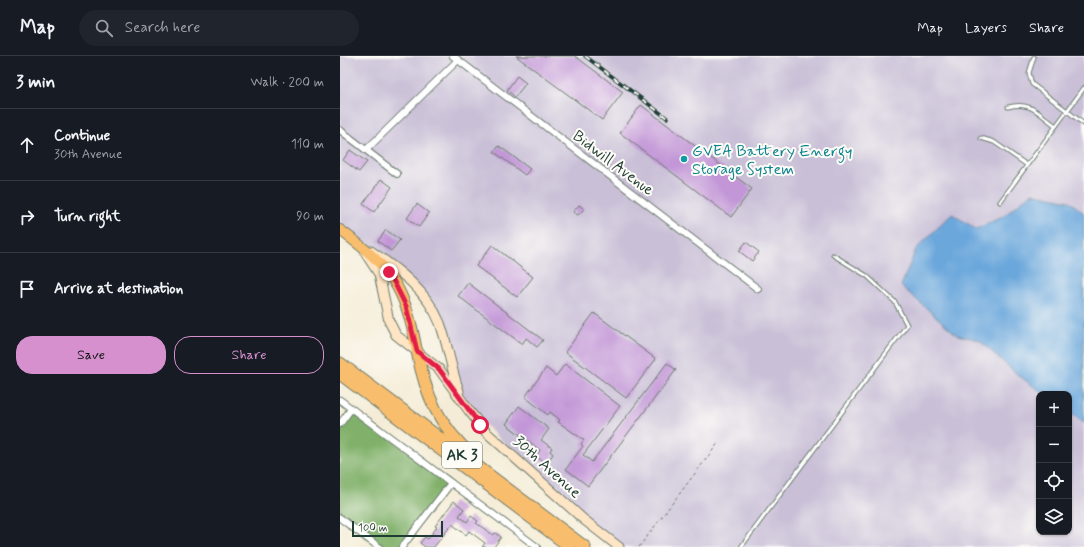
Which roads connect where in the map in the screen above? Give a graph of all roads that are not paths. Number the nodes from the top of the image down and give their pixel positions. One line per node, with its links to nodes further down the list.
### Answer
1 (1034, 57): 5 (lane)
2 (455, 58): 10 (street); 17 (street, Bidwill Avenue)
3 (1084, 88): 5 (lane)
4 (1008, 107): 7 (lane)
5 (1067, 111): 6 (lane); 7 (lane)
6 (1084, 124)
7 (1056, 126): 11 (lane)
8 (340, 130): 10 (street)
9 (982, 138): 11 (lane)
10 (366, 150): 12 (street)
11 (1027, 165): 13 (lane)
12 (398, 174)
13 (1000, 202)
14 (340, 230): 15 (main road, 30th Avenue)
15 (354, 240): 18 (main road); 18 (main road, 30th Avenue); 22 (main road, 30th Avenue)
16 (833, 254): 34 (lane)
17 (758, 289)
18 (417, 351): 22 (main road, 30th Avenue); 26 (highway)
19 (340, 363): 26 (highway, AK 3)
20 (340, 375): 31 (highway, AK 3)
21 (340, 400): 23 (street)
22 (463, 402): 33 (main road, 30th Avenue)
23 (351, 409): 24 (street); 25 (street)
24 (340, 424)
25 (450, 483): 29 (street); 30 (street)
26 (543, 516): 32 (highway, AK 3)
27 (340, 518): 28 (street)
28 (379, 547)
29 (402, 547)
30 (537, 547)
31 (570, 547)
32 (585, 547)
33 (619, 547)
34 (741, 547)

